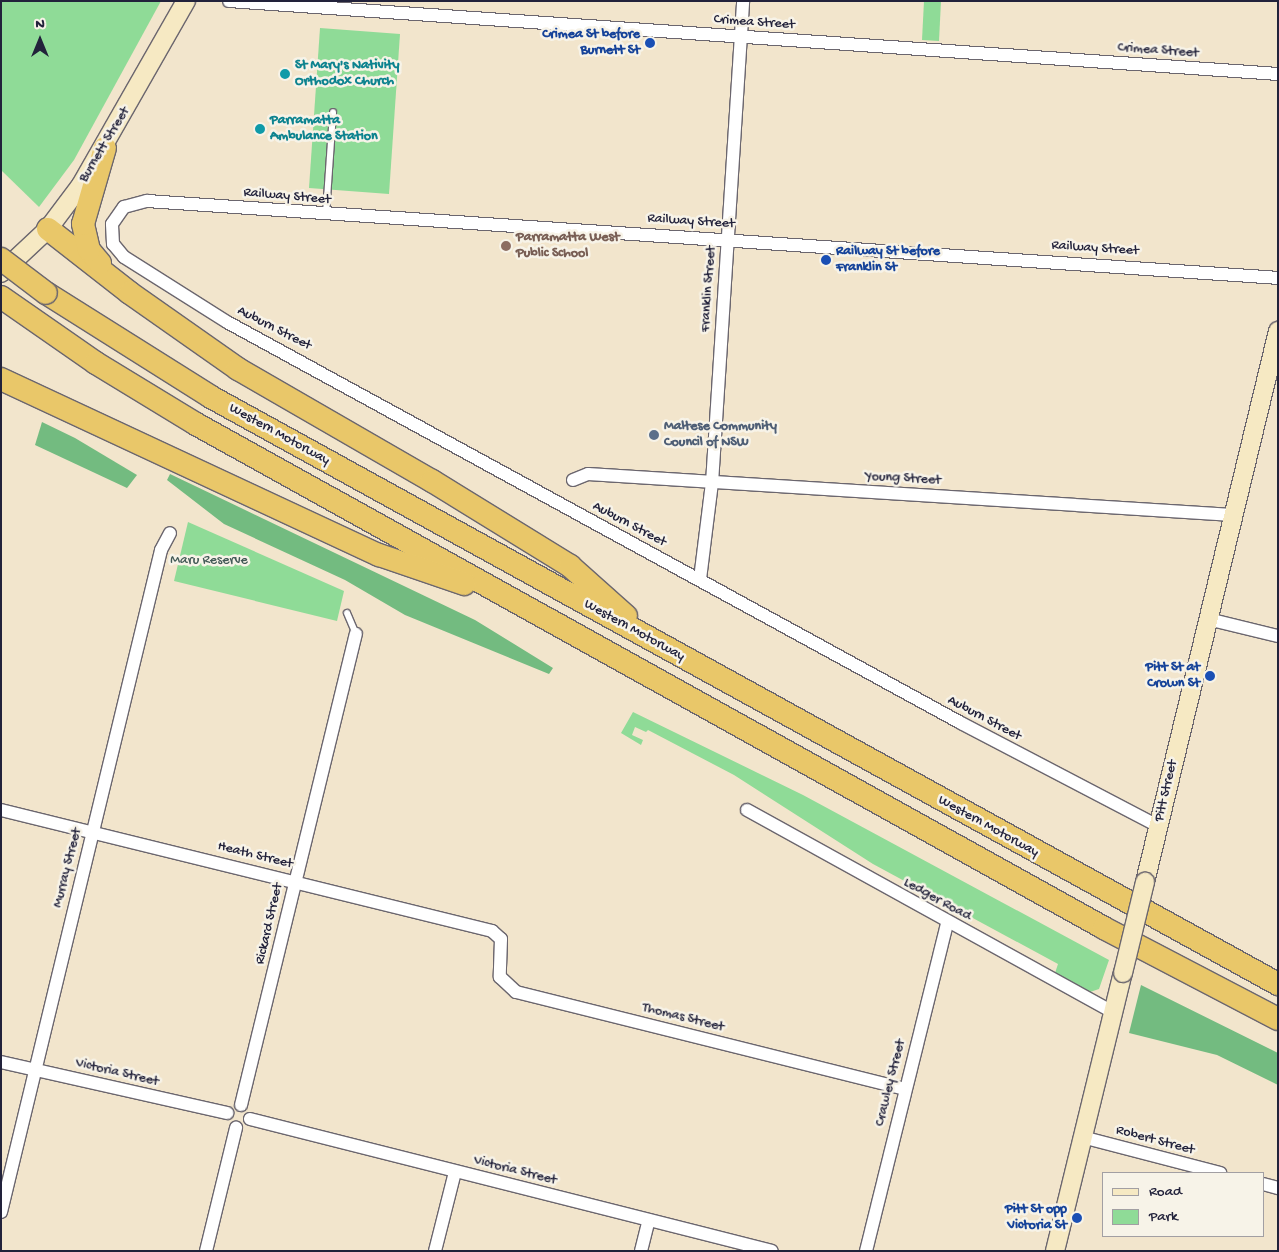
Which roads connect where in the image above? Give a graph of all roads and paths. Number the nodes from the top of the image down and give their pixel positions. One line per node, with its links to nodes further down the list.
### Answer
1 (186, 1): 7 (main road, Burnett Street)
2 (229, 1): 4 (street, Crimea Street)
3 (744, 1): 4 (street, Franklin Street)
4 (741, 38): 5 (street, Crimea Street); 11 (street, Franklin Street)
5 (1278, 74)
6 (333, 112): 8 (lane)
7 (105, 148): 10 (main road, Burnett Street); 15 (highway)
8 (325, 215): 9 (street, Railway Street); 11 (street, Railway Street)
9 (112, 224): 23 (street, Auburn Street)
10 (48, 229): 13 (main road, Burnett Street); 15 (highway)
11 (728, 239): 14 (street, Railway Street); 20 (street, Franklin Street)
12 (1, 259): 29 (highway, Western Motorway, bridge)
13 (1, 273)
14 (1278, 278)
15 (130, 293): 29 (highway)
16 (1, 297): 24 (highway)
17 (1278, 331): 21 (main road, Pitt Street)
18 (2, 379): 24 (highway)
19 (573, 480): 20 (street, Young Street)
20 (712, 483): 21 (street, Young Street); 23 (street, Franklin Street)
21 (1234, 515): 26 (main road, Pitt Street)
22 (170, 533): 33 (street, Murray Street)
23 (700, 579): 32 (street, Auburn Street)
24 (519, 603): 39 (highway)
25 (347, 613): 27 (lane)
26 (1208, 619): 28 (street); 32 (main road, Pitt Street)
27 (356, 634): 34 (street, Rickard Street)
28 (1278, 636)
29 (657, 644): 37 (highway, Western Motorway)
30 (1, 810): 33 (street, Heath Street)
31 (747, 810): 35 (street, Ledger Road)
32 (1158, 826): 38 (main road, Pitt Street, bridge)
33 (93, 832): 34 (street, Heath Street); 41 (street, Murray Street)
34 (295, 881): 36 (street, Heath Street); 43 (street, Rickard Street)
35 (948, 923): 38 (street, Ledger Road); 42 (street, Crawley Street)
36 (500, 936): 42 (street, Thomas Street)
37 (1278, 984)
38 (1113, 1012): 47 (main road, Pitt Street)
39 (1278, 1019)
40 (1, 1062): 41 (street, Victoria Street)
41 (35, 1070): 44 (street, Victoria Street); 52 (street, Murray Street)
42 (904, 1089): 58 (street, Crawley Street)
43 (241, 1105): 44 (street); 45 (street)
44 (226, 1113): 46 (street)
45 (250, 1119): 46 (street); 48 (street, Victoria Street)
46 (236, 1128): 54 (street)
47 (1082, 1137): 49 (street, Robert Street); 59 (main road, Pitt Street)
48 (455, 1172): 53 (street, Victoria Street); 55 (street)
49 (1216, 1172)
50 (1264, 1184): 51 (street)
51 (1278, 1188)
52 (1, 1212)
53 (649, 1220): 56 (street); 57 (street, Victoria Street)
54 (206, 1251)
55 (435, 1251)
56 (641, 1251)
57 (772, 1251)
58 (866, 1251)
59 (1055, 1251)

